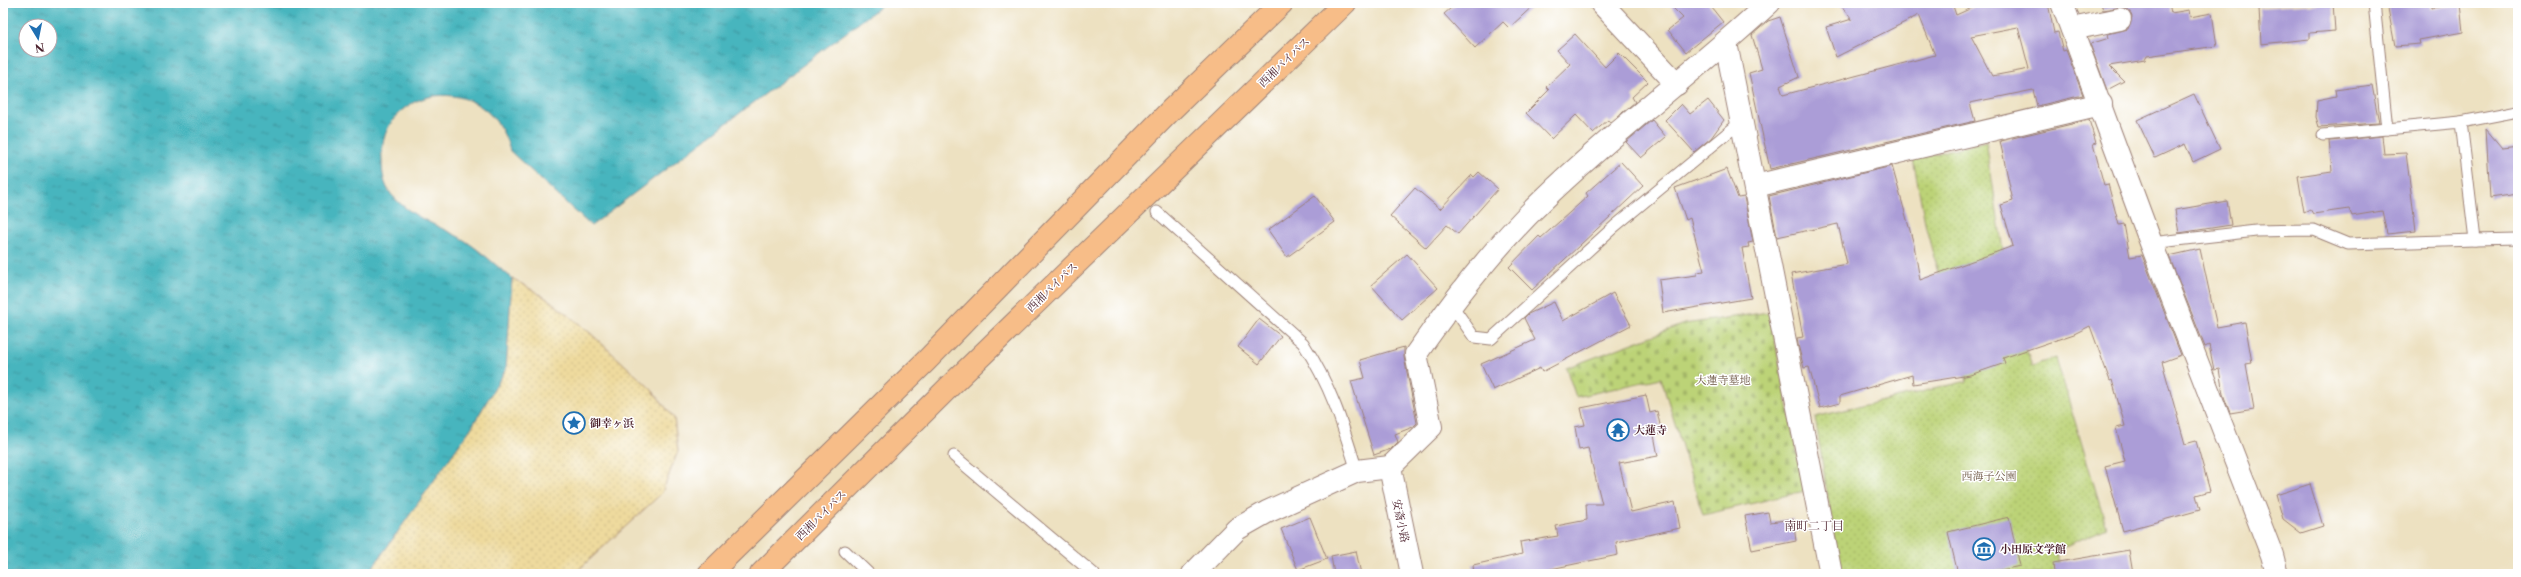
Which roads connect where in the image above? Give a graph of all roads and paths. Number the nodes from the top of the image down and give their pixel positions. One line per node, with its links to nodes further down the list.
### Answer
1 (1267, 3): 13 (highway)
2 (1282, 3): 13 (highway)
3 (1345, 3): 30 (highway, 西湘バイパス)
4 (1601, 3): 11 (street)
5 (1769, 3): 10 (street)
6 (2062, 3): 9 (street)
7 (2374, 3): 17 (lane)
8 (2120, 19): 9 (street)
9 (2072, 29): 12 (street)
10 (1726, 43): 11 (street); 15 (street)
11 (1677, 84): 24 (street)
12 (2101, 104): 19 (street); 23 (street)
13 (1171, 110): 29 (highway)
14 (2518, 111): 16 (lane)
15 (1742, 120): 19 (street); 24 (lane)
16 (2460, 122): 17 (lane); 22 (lane)
17 (2387, 129): 18 (lane)
18 (2323, 135)
19 (1755, 186): 35 (street)
20 (1157, 212): 27 (lane)
21 (2518, 239): 22 (lane)
22 (2475, 240): 23 (lane)
23 (2151, 243): 36 (street)
24 (1451, 304): 26 (street)
25 (954, 456): 32 (lane)
26 (1390, 467): 27 (street); 34 (street, 安斎小路)
27 (1357, 471): 33 (street)
28 (845, 551): 31 (lane)
29 (709, 574)
30 (761, 574)
31 (869, 574)
32 (1094, 574)
33 (1193, 574)
34 (1412, 574)
35 (1831, 574)
36 (2277, 574)

